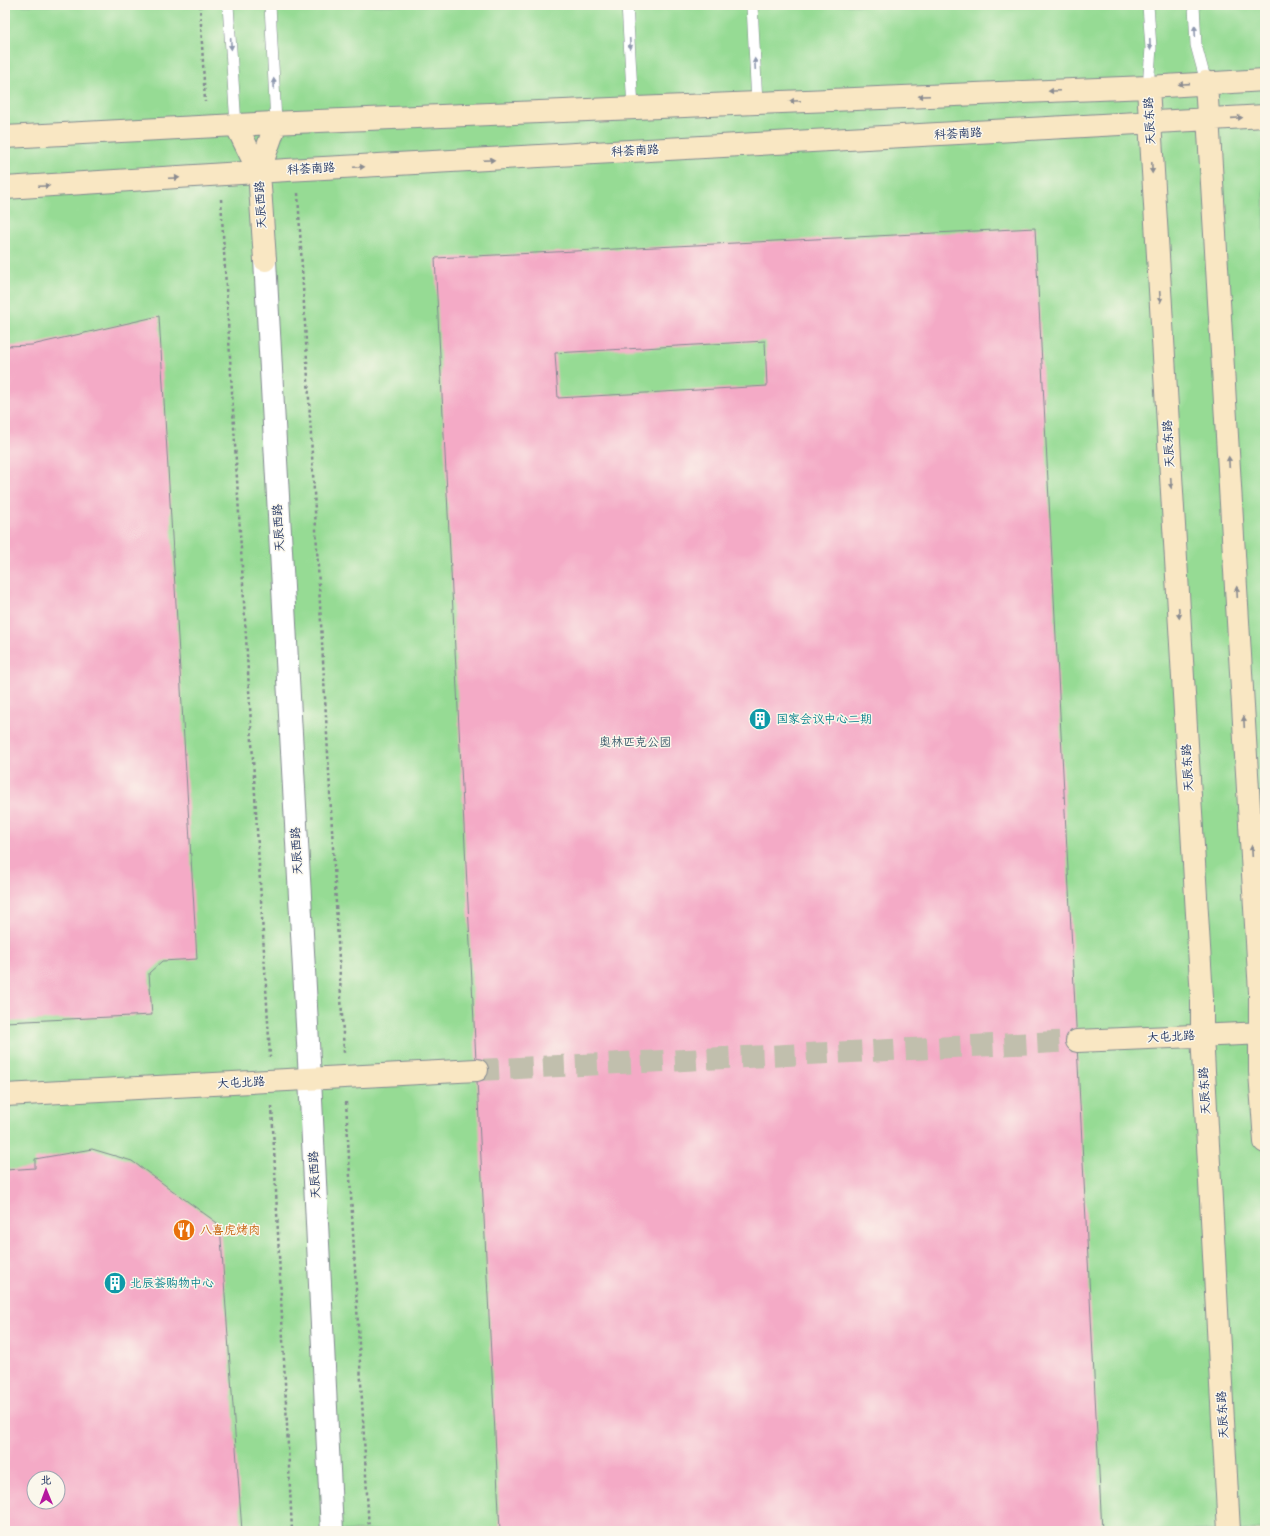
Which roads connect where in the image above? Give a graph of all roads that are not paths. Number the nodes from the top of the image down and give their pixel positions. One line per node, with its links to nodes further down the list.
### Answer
1 (228, 5): 16 (lane, 天辰西路, one-way to 16)
2 (270, 5): 14 (lane, 天辰西路, one-way to 2)
3 (627, 5): 11 (lane, one-way to 11)
4 (752, 5): 10 (lane, one-way to 4)
5 (1148, 5): 9 (lane, 天辰东路, one-way to 9)
6 (1194, 5): 8 (lane, one-way to 6)
7 (1265, 80): 8 (street)
8 (1206, 82): 9 (street, one-way to 9); 13 (street)
9 (1148, 87): 10 (street, one-way to 10); 15 (street, 天辰东路)
10 (757, 103): 11 (street)
11 (633, 108): 14 (street)
12 (1265, 116): 13 (street, 科荟南路, one-way to 12)
13 (1209, 120): 15 (street, 科荟南路); 20 (street, one-way to 13)
14 (276, 123): 16 (street); 18 (street, 天辰西路)
15 (1151, 123): 18 (street, 科荟南路, one-way to 15); 21 (street, 天辰东路, one-way to 21)
16 (236, 125): 17 (street); 18 (street, 天辰西路)
17 (5, 137)
18 (260, 172): 19 (street, 科荟南路, one-way to 18); 24 (street, 天辰西路)
19 (5, 188)
20 (1263, 1034): 21 (street, 大屯北路); 26 (street)
21 (1202, 1035): 22 (street, 大屯北路); 28 (street, 天辰东路)
22 (1077, 1041)
23 (477, 1070): 24 (street, 大屯北路)
24 (310, 1079): 25 (street, 大屯北路); 27 (street, 天辰西路)
25 (5, 1095)
26 (1265, 1142)
27 (332, 1531)
28 (1229, 1531)

